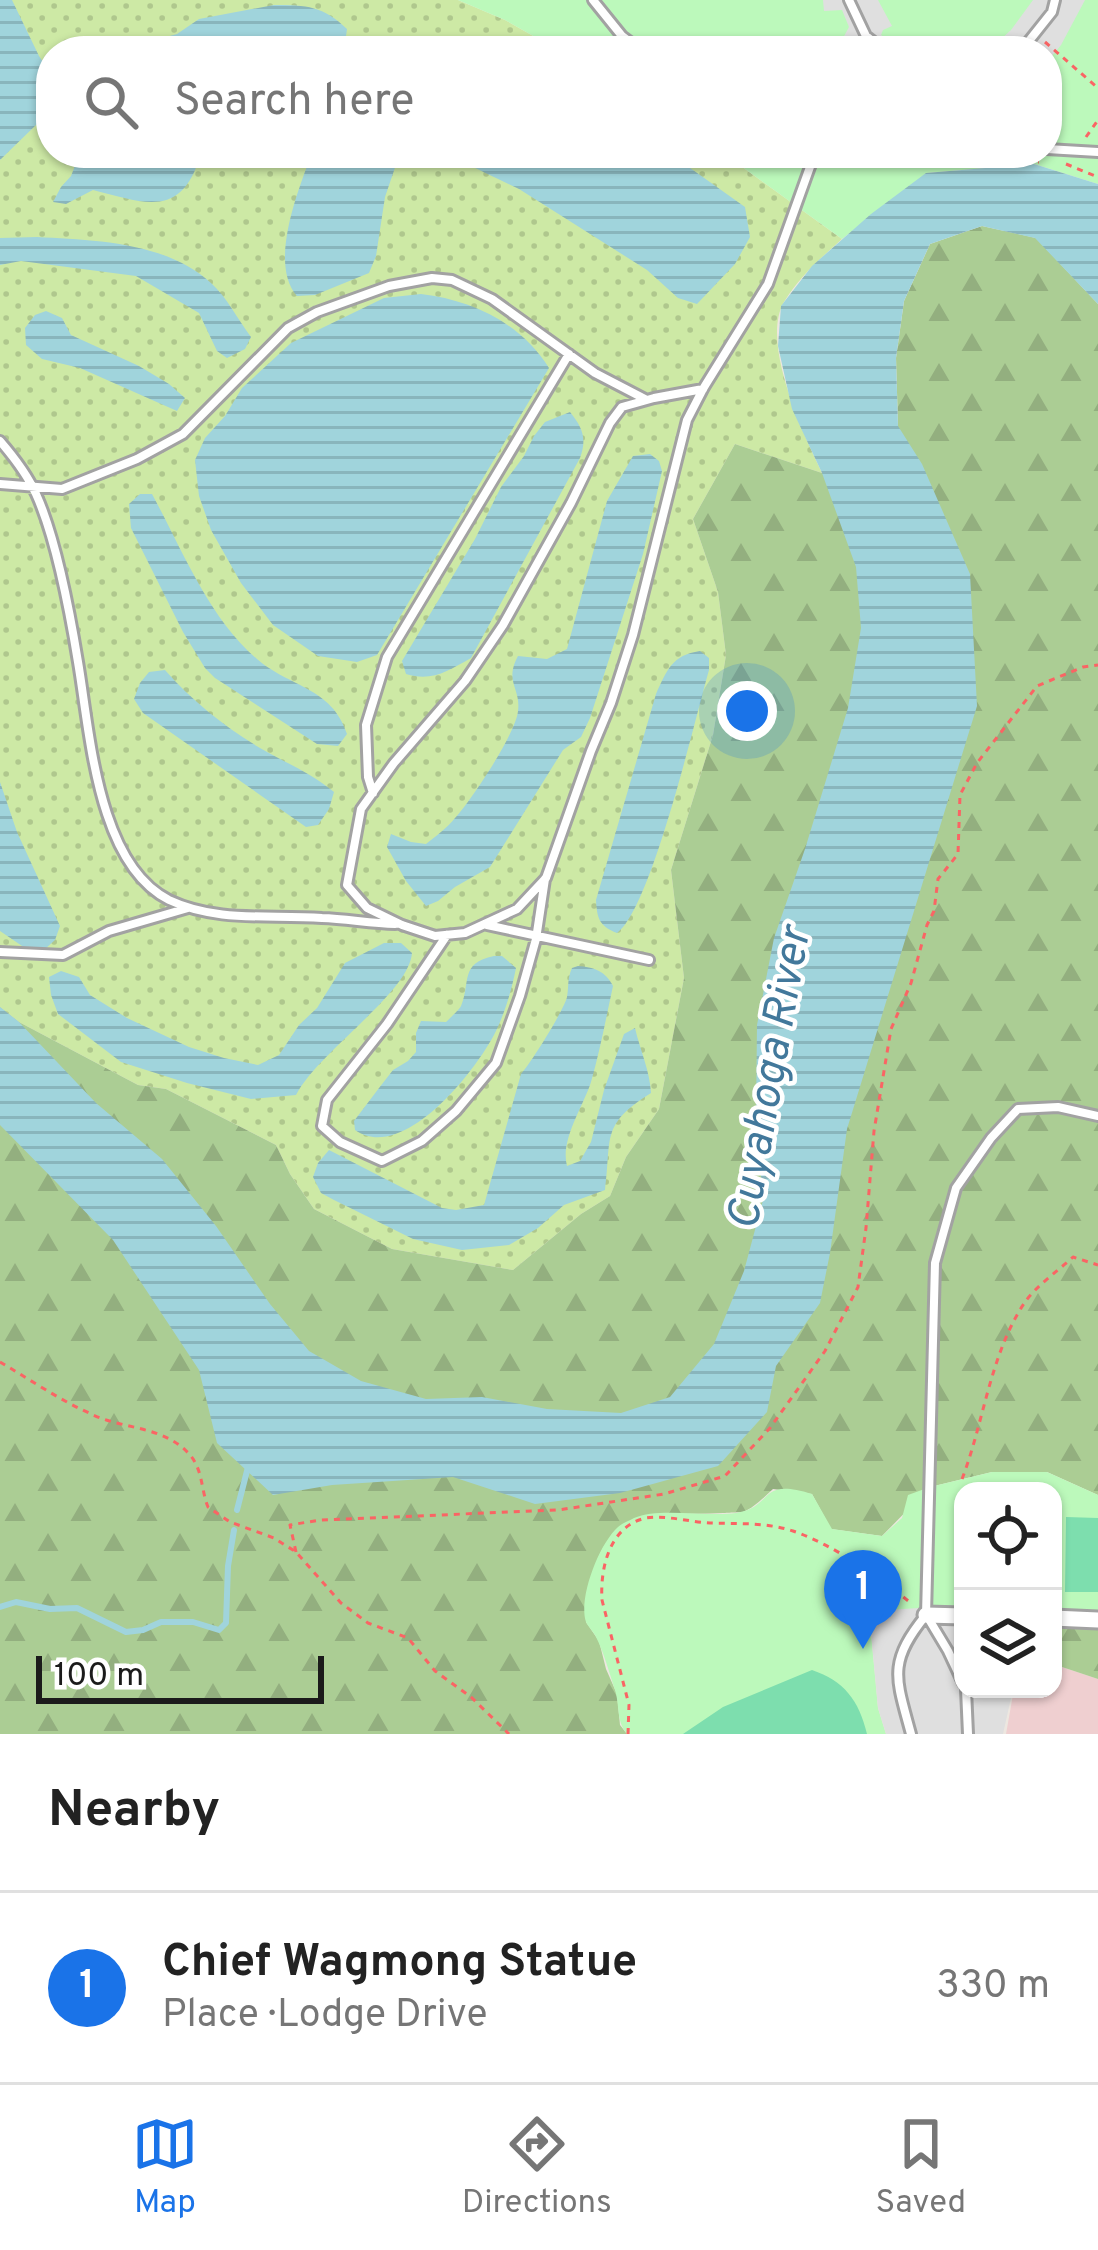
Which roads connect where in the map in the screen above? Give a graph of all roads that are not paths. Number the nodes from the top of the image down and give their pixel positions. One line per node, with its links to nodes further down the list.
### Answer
1 (593, 0): 4 (lane)
2 (849, 0): 5 (lane)
3 (1055, 0): 6 (lane)
4 (622, 36)
5 (866, 36)
6 (1033, 36)
7 (1062, 149): 8 (lane)
8 (1098, 152)
9 (810, 168): 11 (lane)
10 (569, 354): 12 (lane); 15 (lane); 16 (lane)
11 (703, 389): 12 (lane); 17 (lane)
12 (646, 400): 16 (lane)
13 (0, 441): 15 (lane)
14 (0, 484): 15 (lane)
15 (32, 487): 18 (lane)
16 (373, 793): 19 (lane)
17 (546, 878): 20 (lane); 22 (lane)
18 (189, 907): 19 (lane); 23 (lane)
19 (402, 925): 21 (lane)
20 (486, 925): 21 (lane); 22 (lane)
21 (447, 934): 22 (lane)
22 (536, 936): 24 (lane)
23 (0, 952)
24 (649, 960)
25 (1098, 1116): 26 (lane)
26 (926, 1615): 27 (street); 30 (lane); 32 (lane)
27 (954, 1616)
28 (1062, 1618): 29 (street)
29 (1098, 1620)
30 (954, 1663)
31 (965, 1698): 33 (lane)
32 (911, 1734)
33 (968, 1734)

